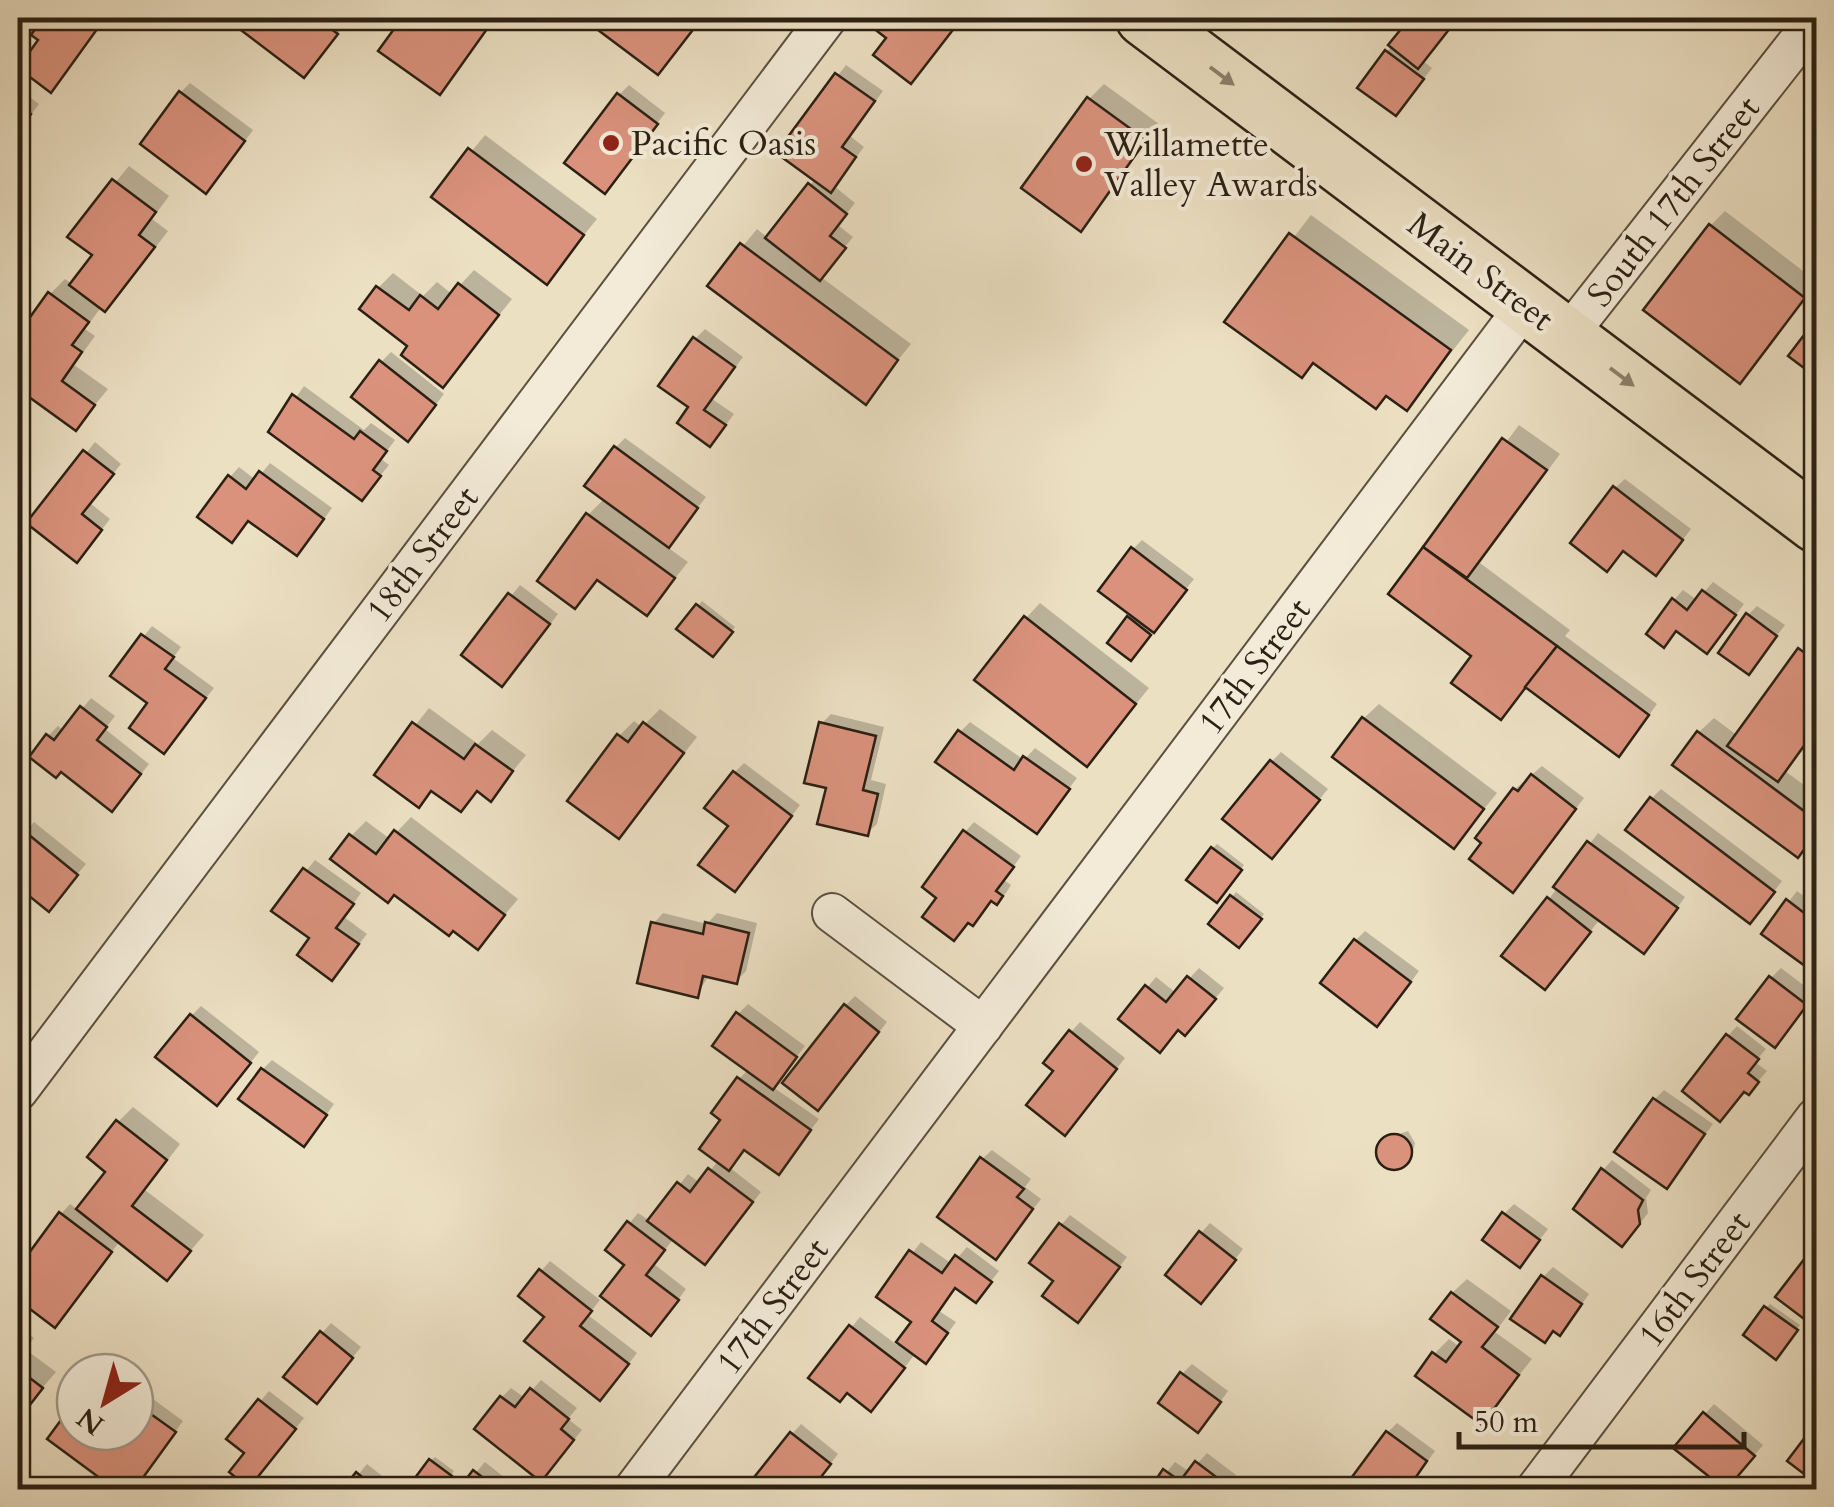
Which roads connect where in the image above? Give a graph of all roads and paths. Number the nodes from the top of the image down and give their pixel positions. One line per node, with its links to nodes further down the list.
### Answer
1 (827, 18): 8 (street, 18th Street)
2 (1144, 18): 4 (main road, Main Street, one-way to 4)
3 (1816, 19): 4 (street, South 17th Street)
4 (1546, 321): 5 (main road, Main Street, one-way to 5); 7 (street, 17th Street)
5 (1816, 524)
6 (832, 914): 7 (street)
7 (982, 1026): 10 (street, 17th Street)
8 (18, 1091)
9 (1816, 1117): 11 (street, 16th Street)
10 (633, 1490)
11 (1535, 1490)

